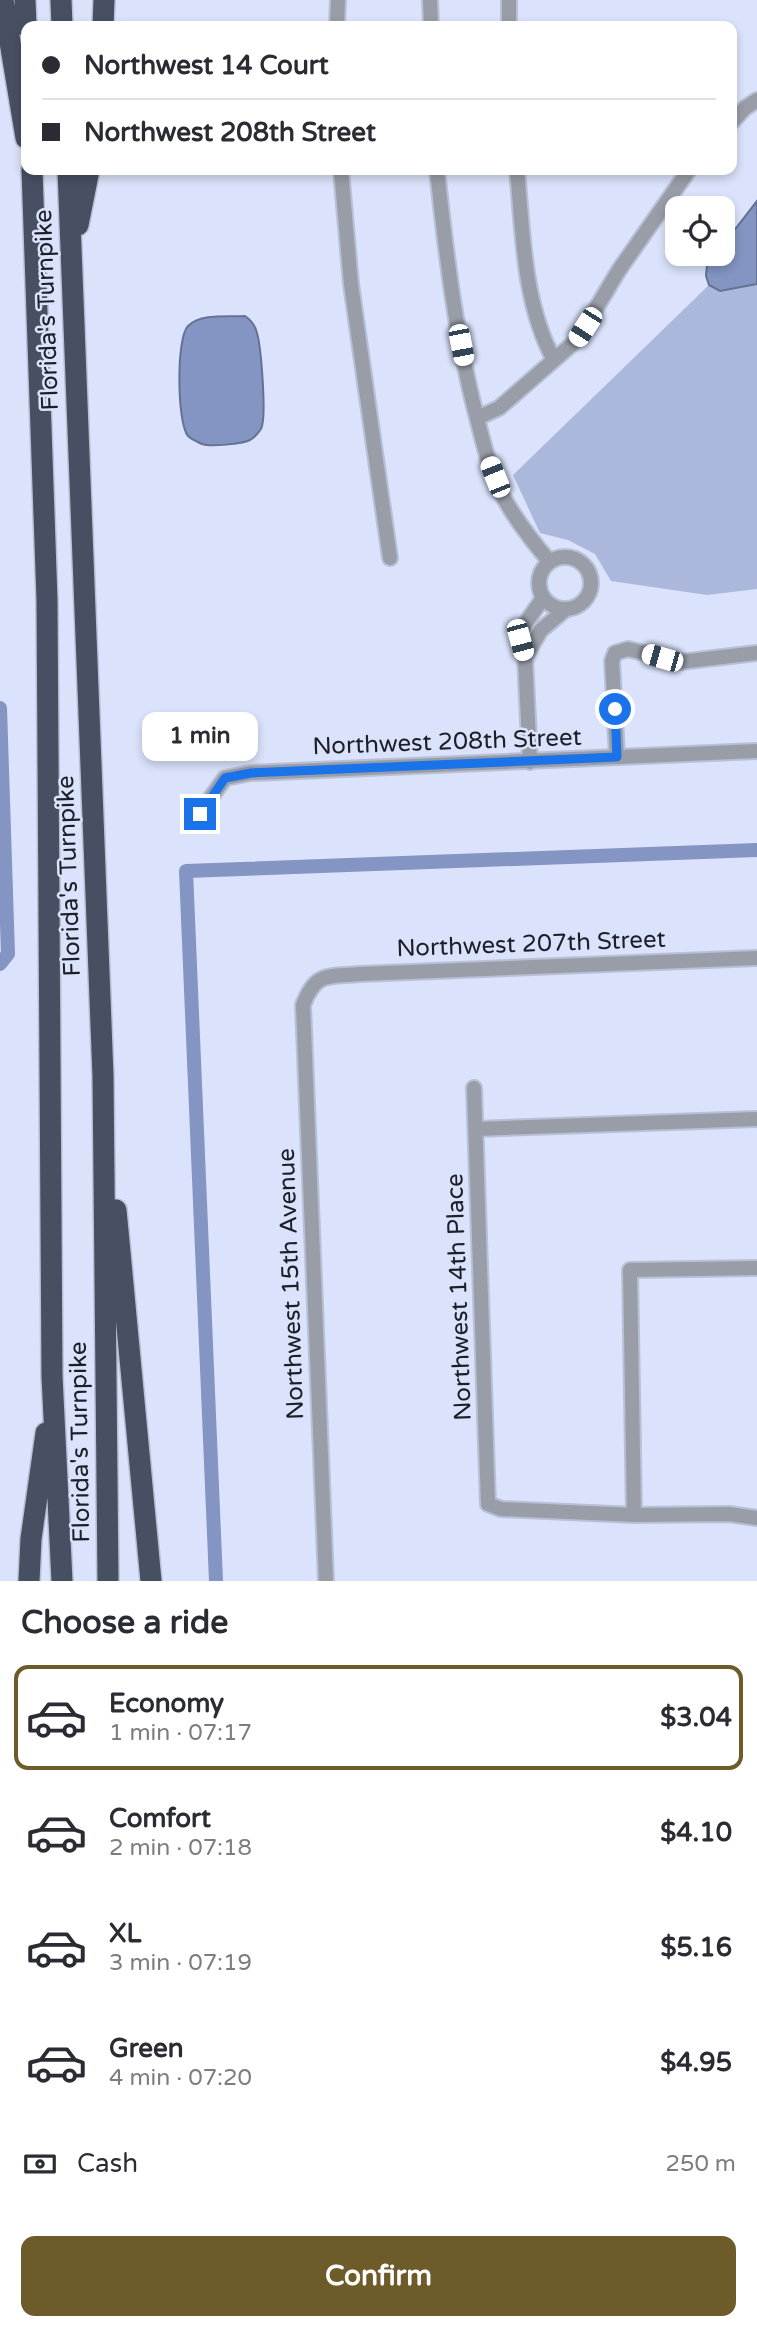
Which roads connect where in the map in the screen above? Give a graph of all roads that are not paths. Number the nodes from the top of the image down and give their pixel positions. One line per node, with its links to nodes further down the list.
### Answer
1 (3, 0): 15 (highway)
2 (25, 0): 8 (highway)
3 (61, 0): 9 (highway)
4 (104, 0): 10 (highway)
5 (338, 0): 11 (street)
6 (430, 0): 12 (street)
7 (509, 0): 13 (street)
8 (26, 21)
9 (62, 21)
10 (103, 21)
11 (337, 21)
12 (431, 21)
13 (509, 21)
14 (757, 100): 16 (street)
15 (21, 108)
16 (737, 117)
17 (32, 175): 44 (highway, Florida's Turnpike)
18 (68, 175): 24 (highway, Florida's Turnpike)
19 (88, 175): 24 (highway)
20 (341, 175): 27 (street)
21 (439, 175): 26 (street)
22 (517, 175): 25 (street)
23 (685, 175): 25 (street)
24 (72, 258): 39 (highway, Florida's Turnpike)
25 (554, 360): 26 (street)
26 (477, 418): 28 (street)
27 (390, 558)
28 (550, 562): 29 (street); 30 (street)
29 (543, 598): 30 (street); 32 (street)
30 (566, 609): 32 (street)
31 (757, 653): 34 (street)
32 (525, 657): 35 (street)
33 (757, 751): 34 (street, Northwest 208th Street)
34 (617, 757): 35 (street, Northwest 208th Street)
35 (530, 762): 36 (street, Northwest 208th Street)
36 (200, 814)
37 (757, 958): 38 (street, Northwest 207th Street)
38 (310, 987): 51 (street, Northwest 15th Avenue)
39 (103, 1076): 49 (highway, Florida's Turnpike); 50 (highway)
40 (474, 1088): 42 (street, Northwest 14th Place)
41 (757, 1119): 42 (street)
42 (476, 1129): 45 (street, Northwest 14th Place)
43 (757, 1268): 45 (street)
44 (52, 1376): 47 (highway); 48 (highway, Florida's Turnpike)
45 (634, 1515): 46 (street)
46 (757, 1518)
47 (29, 1581)
48 (62, 1581)
49 (108, 1581)
50 (152, 1581)
51 (326, 1581)

